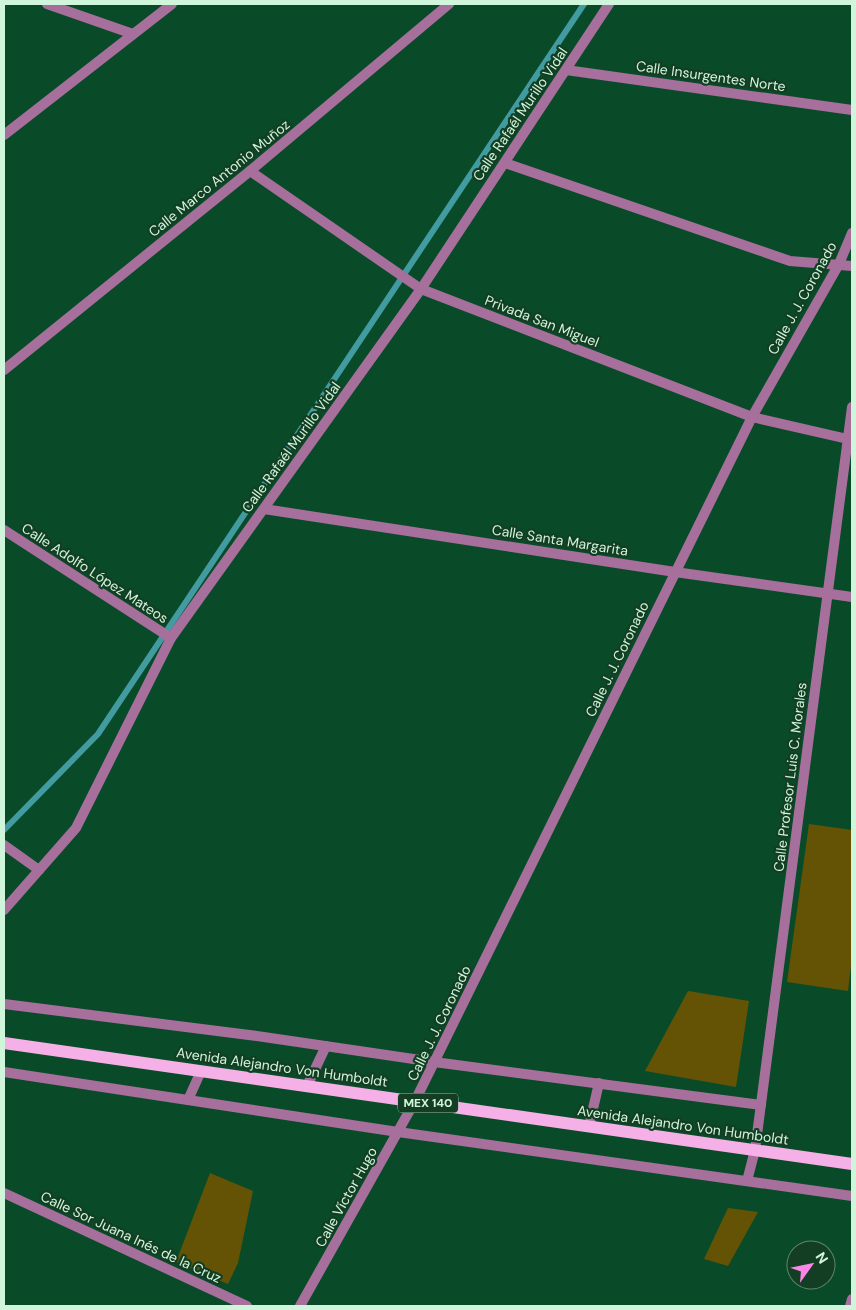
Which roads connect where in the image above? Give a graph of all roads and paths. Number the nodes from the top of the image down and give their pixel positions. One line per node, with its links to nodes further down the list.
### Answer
1 (47, 4): 5 (street)
2 (172, 4): 5 (street)
3 (450, 4): 10 (street, Calle Marco Antonio Muñoz)
4 (609, 4): 6 (street, Calle Rafaél Murillo Vidal)
5 (133, 34): 8 (street)
6 (566, 70): 7 (street, Calle Insurgentes Norte); 9 (street, Calle Rafaél Murillo Vidal)
7 (852, 110)
8 (4, 135)
9 (504, 163): 12 (street); 14 (street, Calle Rafaél Murillo Vidal)
10 (250, 171): 14 (street, Privada San Miguel); 15 (street, Calle Marco Antonio Muñoz)
11 (852, 234): 12 (street, Calle J. J. Coronado)
12 (839, 264): 13 (street); 17 (street, Calle J. J. Coronado)
13 (852, 266)
14 (421, 289): 17 (street, Privada San Miguel); 19 (street, Calle Rafaél Murillo Vidal)
15 (4, 370)
16 (852, 407): 18 (street, Calle Profesor Luis C. Morales)
17 (752, 417): 18 (street, Privada San Miguel); 21 (street, Calle J. J. Coronado)
18 (850, 439): 22 (street, Calle Profesor Luis C. Morales)
19 (264, 509): 21 (street, Calle Santa Margarita); 24 (street, Calle Rafaél Murillo Vidal)
20 (4, 530): 24 (street, Calle Adolfo López Mateos)
21 (676, 572): 22 (street, Calle Santa Margarita); 31 (street, Calle J. J. Coronado)
22 (827, 594): 23 (street, Calle Santa Margarita); 38 (street, Calle Profesor Luis C. Morales)
23 (852, 597)
24 (171, 638): 26 (street, Calle Rafaél Murillo Vidal)
25 (4, 845): 26 (street)
26 (39, 870): 27 (street, Calle Rafaél Murillo Vidal)
27 (4, 910)
28 (4, 1004): 30 (street)
29 (4, 1043): 32 (main road, Avenida Alejandro Von Humboldt / MEX 140)
30 (326, 1046): 31 (street); 35 (street)
31 (434, 1062): 34 (street); 37 (street, Calle J. J. Coronado)
32 (201, 1071): 35 (main road, Avenida Alejandro Von Humboldt / MEX 140); 36 (street)
33 (4, 1072): 36 (street)
34 (599, 1083): 38 (street); 39 (street)
35 (307, 1086): 37 (main road, Avenida Alejandro Von Humboldt / MEX 140)
36 (188, 1100): 40 (street)
37 (415, 1102): 39 (main road, Avenida Alejandro Von Humboldt / MEX 140); 40 (street, Calle Víctor Hugo)
38 (761, 1104): 41 (street, Calle Profesor Luis C. Morales)
39 (589, 1126): 41 (main road, Avenida Alejandro Von Humboldt / MEX 140)
40 (398, 1132): 43 (street); 48 (street, Calle Víctor Hugo)
41 (755, 1150): 42 (main road, Avenida Alejandro Von Humboldt / MEX 140); 43 (street, Calle Profesor Luis C. Morales)
42 (852, 1164)
43 (747, 1181): 45 (street)
44 (4, 1193): 47 (street, Calle Sor Juana Inés de la Cruz)
45 (852, 1196)
46 (852, 1299): 49 (street)
47 (247, 1306)
48 (300, 1306)
49 (850, 1306)

